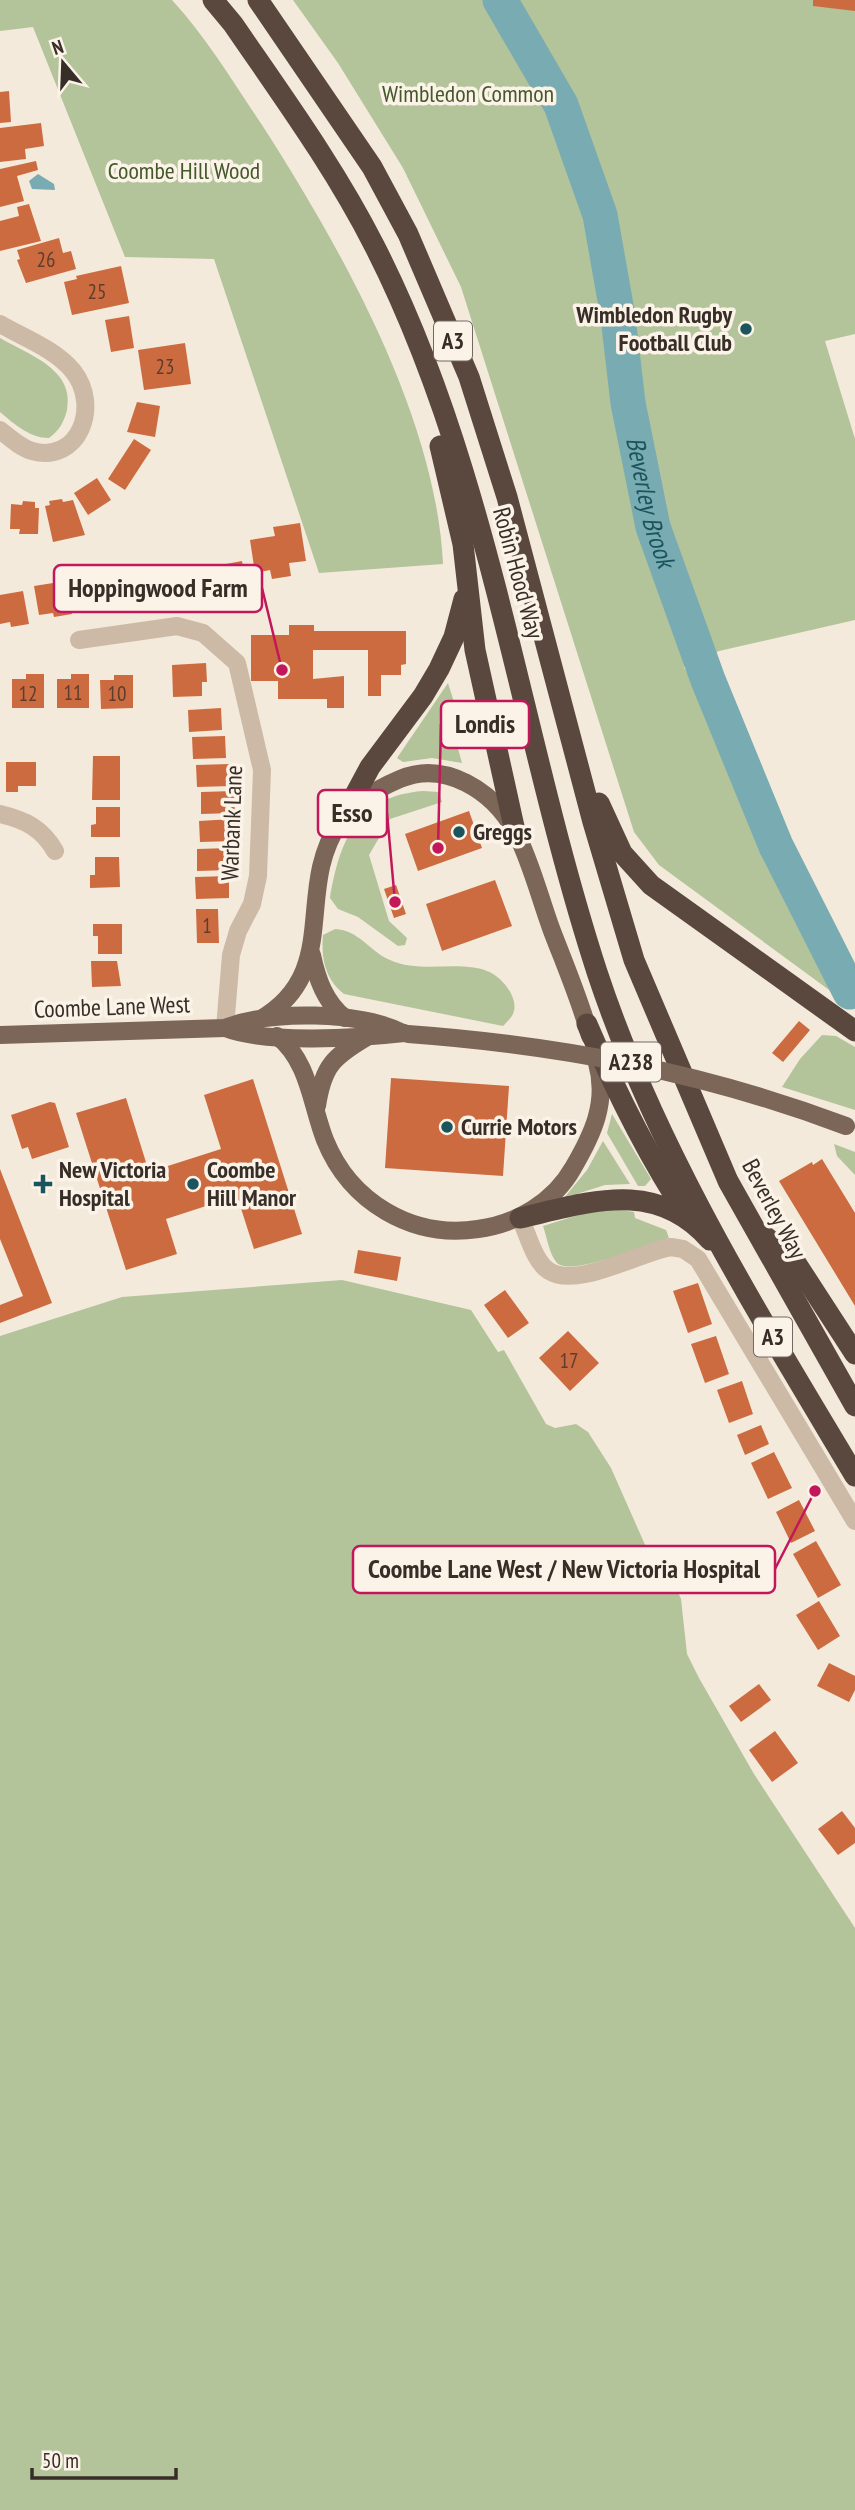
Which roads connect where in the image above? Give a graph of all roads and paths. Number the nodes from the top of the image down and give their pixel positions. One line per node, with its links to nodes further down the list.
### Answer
1 (213, 0): 4 (highway, Robin Hood Way / A3)
2 (258, 0): 8 (highway, Robin Hood Way / A3)
3 (0, 324): 5 (street)
4 (412, 332): 6 (highway); 29 (highway, Robin Hood Way / A3)
5 (0, 430)
6 (467, 590): 10 (highway); 11 (highway)
7 (79, 640): 17 (street, Warbank Lane)
8 (567, 719): 18 (highway, Robin Hood Way / A3); 19 (highway)
9 (0, 814): 12 (street)
10 (341, 821): 11 (main road); 13 (main road)
11 (515, 831): 16 (main road)
12 (55, 851)
13 (311, 951): 14 (main road); 15 (main road)
14 (345, 1018): 15 (main road, Coombe Lane West / A238); 20 (main road, Coombe Lane West / A238)
15 (259, 1020): 17 (main road, Coombe Lane West / A238)
16 (587, 1024): 26 (main road); 27 (highway)
17 (225, 1028): 21 (main road, Coombe Lane West / A238); 22 (main road, Coombe Lane West / A238)
18 (661, 1030): 28 (highway, Beverley Way / A3)
19 (855, 1031)
20 (405, 1033): 23 (main road, Coombe Lane West / A238); 25 (main road, A238, bridge)
21 (0, 1035)
22 (277, 1036): 23 (main road, Coombe Lane West / A238); 24 (main road)
23 (367, 1037): 24 (main road)
24 (317, 1110): 26 (main road)
25 (850, 1127)
26 (520, 1218): 27 (highway); 33 (street)
27 (689, 1219): 29 (highway)
28 (751, 1224): 30 (highway); 31 (highway, Beverley Way / A3)
29 (731, 1265): 32 (highway, A3)
30 (855, 1354)
31 (855, 1406)
32 (855, 1476)
33 (855, 1521)

